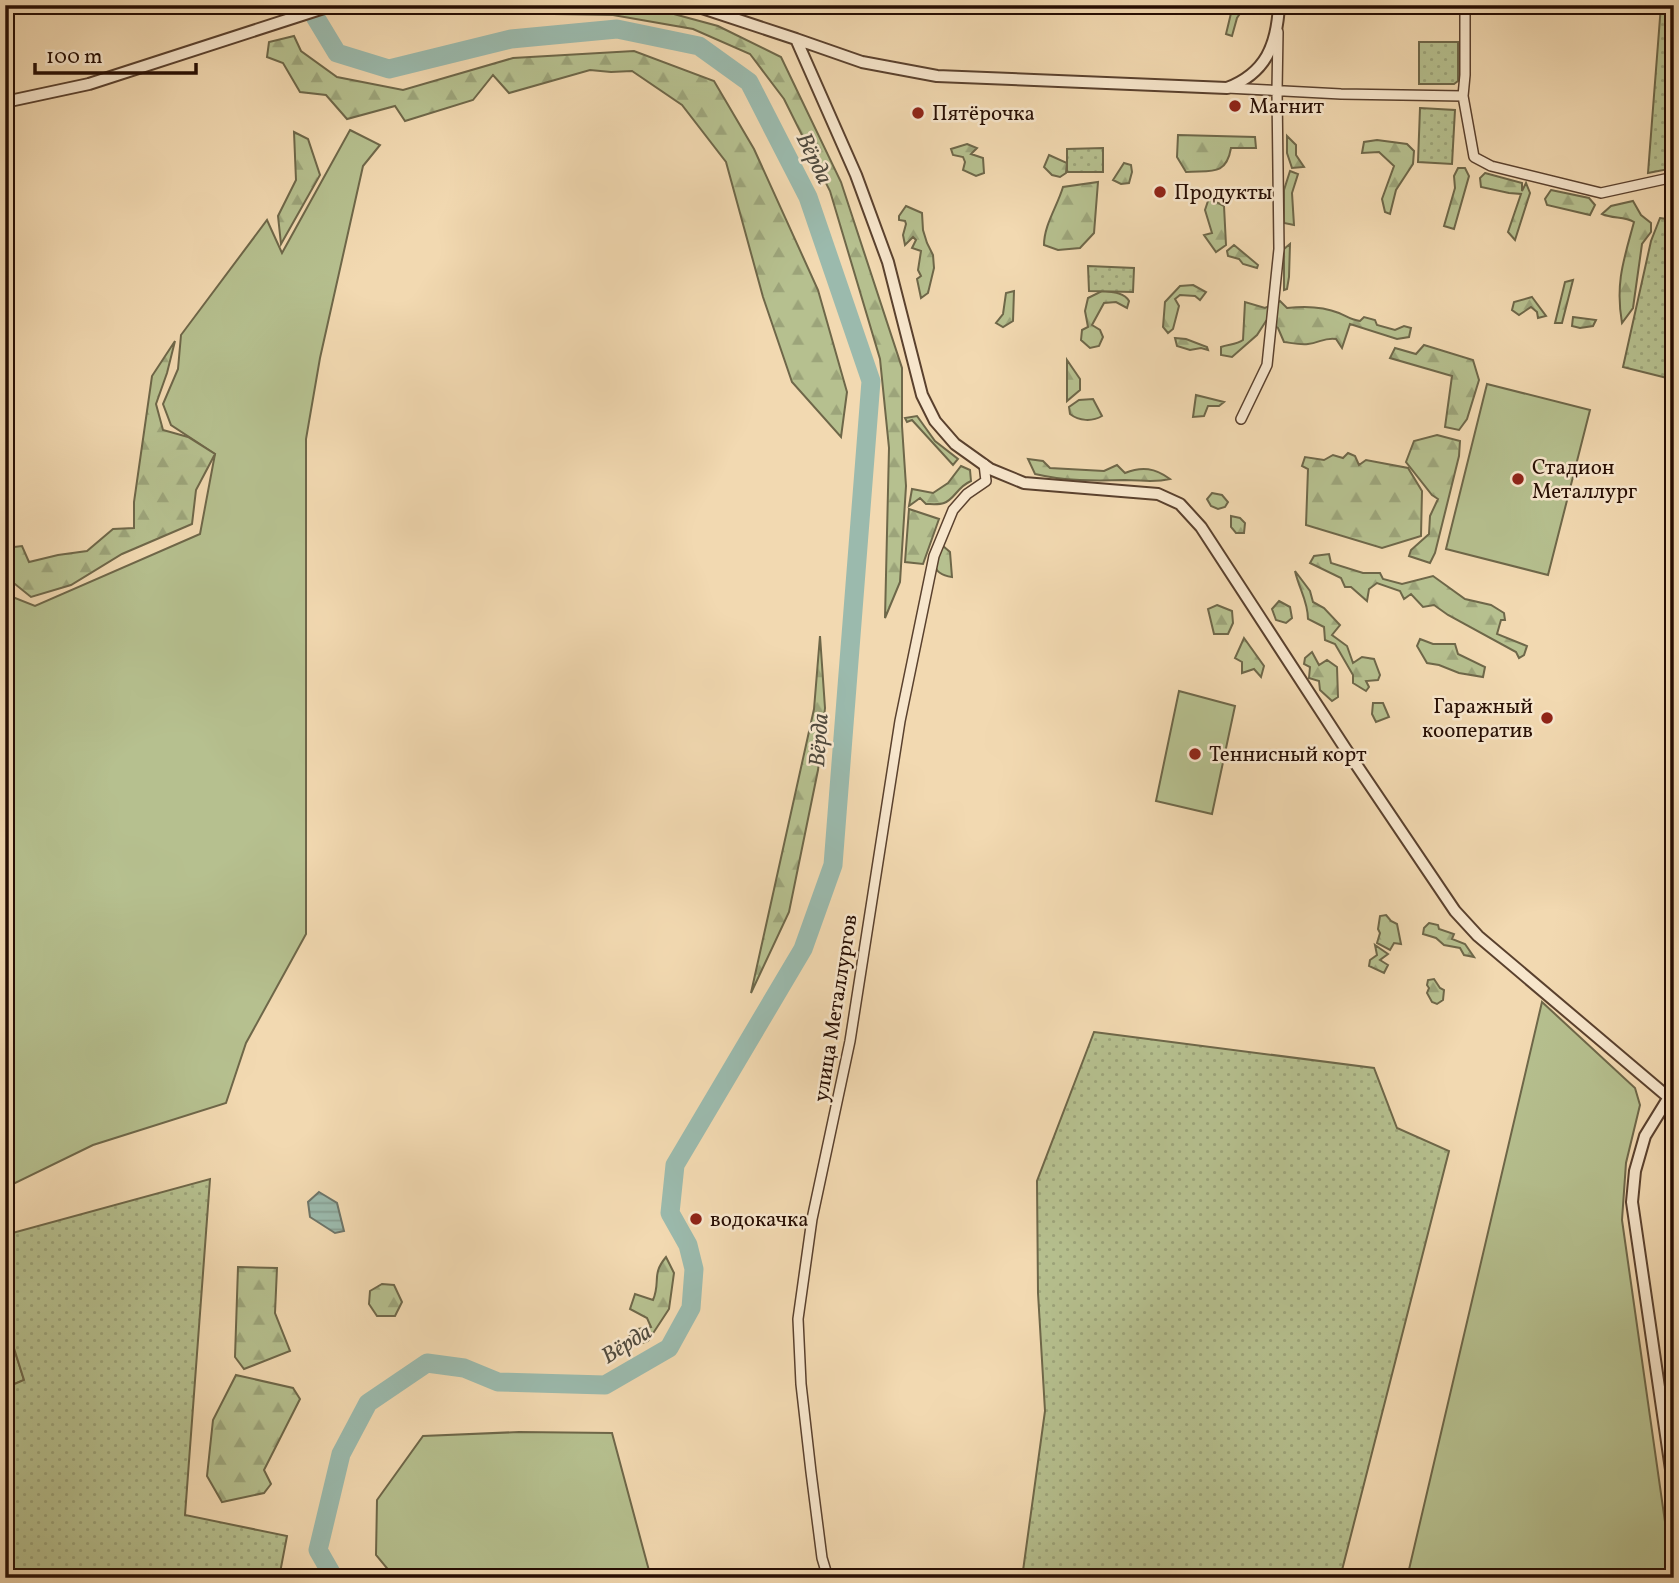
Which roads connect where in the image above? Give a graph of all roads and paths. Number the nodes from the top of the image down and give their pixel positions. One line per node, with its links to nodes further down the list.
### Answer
1 (334, 5): 10 (street)
2 (692, 5): 6 (street)
3 (1279, 5): 5 (street)
4 (1465, 5): 9 (street)
5 (1279, 22): 7 (street); 8 (street)
6 (796, 39): 7 (street); 13 (street)
7 (1227, 88): 8 (street)
8 (1277, 91): 9 (street); 12 (street)
9 (1463, 96): 11 (street)
10 (5, 102)
11 (1674, 177)
12 (1241, 419)
13 (984, 464): 14 (street); 16 (street, улица Металлургов)
14 (1672, 1097): 15 (street)
15 (1674, 1490)
16 (828, 1578)

